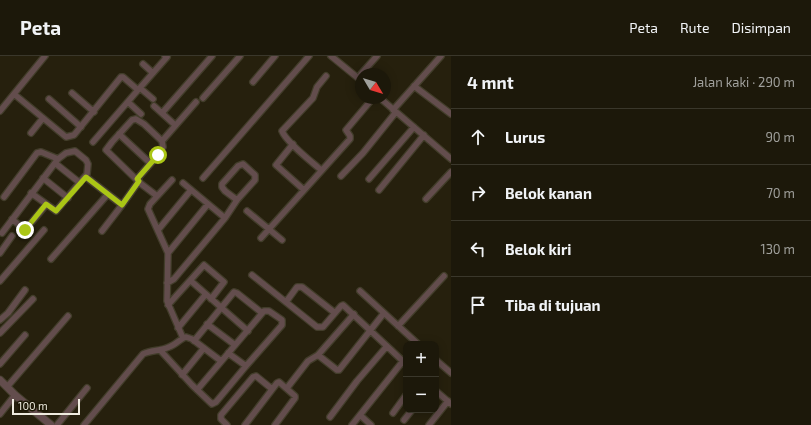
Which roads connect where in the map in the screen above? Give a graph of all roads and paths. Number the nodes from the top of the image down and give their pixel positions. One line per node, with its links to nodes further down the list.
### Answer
1 (45, 56): 19 (street)
2 (212, 56): 31 (street)
3 (240, 56): 20 (street)
4 (275, 56): 15 (street)
5 (309, 56): 52 (street)
6 (331, 56): 13 (street)
7 (377, 56): 11 (street)
8 (441, 56): 16 (street)
9 (169, 57): 12 (street)
10 (143, 64): 12 (street)
11 (367, 68)
12 (153, 73): 17 (street)
13 (355, 73)
14 (326, 76): 43 (street)
15 (253, 82)
16 (414, 86): 29 (street); 33 (street)
17 (139, 89): 22 (street); 23 (street); 30 (street)
18 (72, 93): 30 (street)
19 (14, 94): 28 (street); 34 (street)
20 (203, 98)
21 (50, 99): 36 (street)
22 (154, 99)
23 (128, 102): 32 (street); 42 (street)
24 (196, 102): 35 (street)
25 (368, 104): 47 (street)
26 (386, 104): 29 (street)
27 (154, 106): 31 (street)
28 (0, 111)
29 (394, 111): 37 (street); 49 (street)
30 (94, 112): 36 (street)
31 (162, 113): 35 (street)
32 (141, 114)
33 (451, 114)
34 (43, 118): 36 (street); 38 (street)
35 (175, 125): 41 (street)
36 (81, 127)
37 (414, 127): 40 (street); 53 (street)
38 (31, 133)
39 (119, 134): 41 (street); 46 (street); 54 (street)
40 (424, 135): 44 (street); 60 (street)
41 (162, 141): 46 (street)
42 (93, 142)
43 (293, 144): 47 (street); 59 (street)
44 (451, 159)
45 (56, 161): 50 (street); 51 (street); 56 (street); 64 (street)
46 (150, 163): 54 (street)
47 (321, 170): 59 (street)
48 (451, 172): 66 (street)
49 (341, 176)
50 (86, 177): 56 (street); 62 (street)
51 (43, 178): 61 (street); 65 (street)
52 (203, 178)
53 (369, 179)
54 (138, 180): 63 (street); 70 (street)
55 (172, 180): 63 (street)
56 (80, 183): 65 (street)
57 (183, 183): 58 (street)
58 (191, 190): 69 (street); 76 (street)
59 (304, 190): 74 (street)
60 (379, 190)
61 (31, 193): 68 (street); 73 (street)
62 (108, 194): 70 (street); 84 (street)
63 (157, 196): 76 (street)
64 (4, 197)
65 (68, 198): 68 (street)
66 (426, 199)
67 (237, 200): 67 (street); 72 (street)
68 (46, 204): 73 (street)
69 (208, 204): 72 (street); 83 (street)
70 (122, 205): 77 (street)
71 (247, 211): 74 (street)
72 (225, 218): 89 (street)
73 (12, 219): 78 (street)
74 (269, 229): 80 (street); 81 (street)
75 (44, 230): 87 (street)
76 (158, 230): 83 (street)
77 (102, 231)
78 (2, 233)
79 (12, 236): 82 (street)
80 (261, 238)
81 (282, 240)
82 (0, 253)
83 (168, 253): 89 (street)
84 (51, 259)
85 (252, 275): 94 (street)
86 (444, 276): 104 (street)
87 (0, 281)
88 (191, 281): 92 (street); 92 (street); 95 (street)
89 (167, 283): 95 (street)
90 (25, 290): 102 (street)
91 (360, 291): 99 (street)
92 (208, 297): 96 (street); 105 (street)
93 (32, 299): 108 (street)
94 (286, 302): 98 (street); 98 (street)
95 (168, 305): 105 (street)
96 (220, 307): 97 (street); 103 (street); 106 (street)
97 (262, 313): 106 (street); 124 (street)
98 (334, 313): 100 (street)
99 (384, 313): 104 (street); 107 (street)
100 (354, 314): 107 (street); 118 (street)
101 (68, 316): 128 (street)
102 (0, 320)
103 (207, 324): 111 (street); 113 (street)
104 (398, 326): 112 (street)
105 (178, 328): 110 (street)
106 (248, 331): 113 (street)
107 (370, 331): 114 (street); 118 (street)
108 (0, 333)
109 (25, 335): 121 (street)
110 (183, 338): 111 (street); 116 (street)
111 (194, 341): 115 (street)
112 (415, 341)
113 (235, 346): 117 (street)
114 (387, 346): 120 (street); 141 (street)
115 (204, 348): 119 (street); 126 (street)
116 (160, 350): 126 (street); 145 (street)
117 (228, 353): 119 (street); 124 (street)
118 (318, 355): 130 (street)
119 (221, 361): 132 (street)
120 (403, 362)
121 (0, 364)
122 (403, 364): 140 (street)
123 (439, 364): 125 (street)
124 (246, 366): 132 (street)
125 (451, 373)
126 (182, 375): 132 (street)
127 (0, 380): 128 (street)
128 (7, 387): 134 (street)
129 (87, 388): 144 (street)
130 (287, 388): 131 (street); 148 (street)
131 (272, 389): 146 (street); 147 (street)
132 (197, 390)
133 (439, 394): 136 (street)
134 (15, 395): 139 (street); 143 (street)
135 (403, 399): 137 (street)
136 (450, 403): 151 (street)
137 (393, 412)
138 (410, 413): 142 (street)
139 (0, 414)
140 (360, 415): 149 (street); 150 (street)
141 (330, 417)
142 (404, 420)
143 (49, 424)
144 (57, 425)
145 (84, 425)
146 (227, 425)
147 (245, 425)
148 (275, 425)
149 (352, 425)
150 (371, 425)
151 (429, 425)

